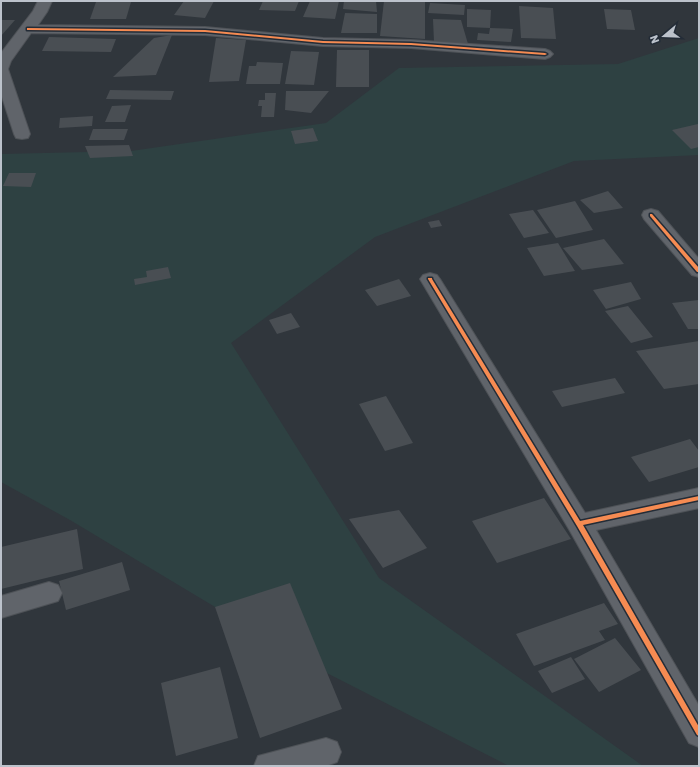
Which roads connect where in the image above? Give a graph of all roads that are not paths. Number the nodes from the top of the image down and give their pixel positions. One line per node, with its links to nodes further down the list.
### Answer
1 (45, 1): 2 (street)
2 (28, 29): 3 (street); 4 (street)
3 (545, 54)
4 (1, 70): 5 (street)
5 (22, 134)
6 (651, 215): 7 (street)
7 (699, 271)
8 (430, 279): 10 (street)
9 (699, 498): 10 (street)
10 (580, 524): 13 (street)
11 (49, 593): 12 (street)
12 (1, 607)
13 (699, 733)
14 (326, 752): 15 (street)
15 (269, 766)

